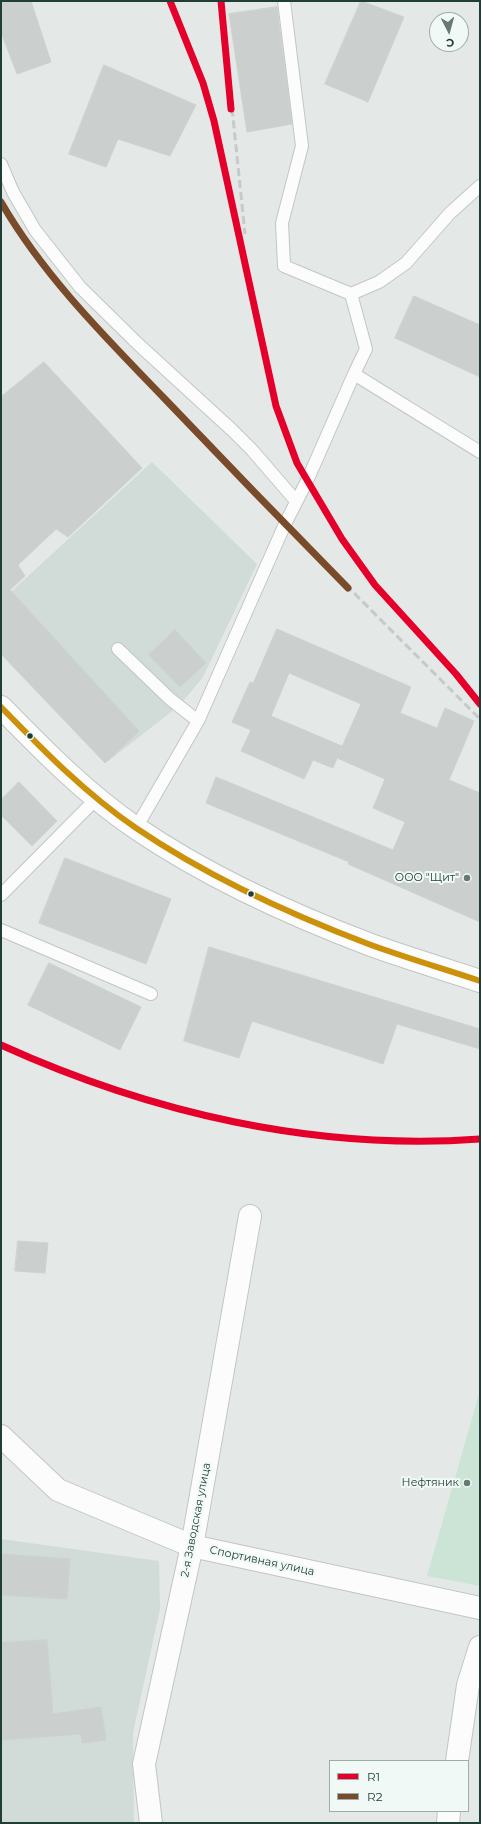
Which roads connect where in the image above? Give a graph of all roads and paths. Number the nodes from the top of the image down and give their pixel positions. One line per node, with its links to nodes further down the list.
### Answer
1 (284, 1): 4 (lane)
2 (1, 164): 7 (lane)
3 (480, 186): 4 (lane)
4 (351, 294): 5 (lane)
5 (354, 374): 6 (lane); 7 (lane)
6 (480, 452)
7 (296, 501): 10 (lane)
8 (118, 649): 10 (lane)
9 (1, 707): 11 (street)
10 (198, 722): 12 (lane)
11 (96, 798): 12 (street); 13 (lane)
12 (136, 828): 15 (street)
13 (1, 895)
14 (1, 930): 16 (lane)
15 (480, 981)
16 (151, 994)
17 (250, 1216): 19 (street, 2-я Заводская улица)
18 (1, 1436): 19 (street, Спортивная улица)
19 (192, 1546): 20 (street, Спортивная улица); 24 (street, 2-я Заводская улица)
20 (480, 1608)
21 (480, 1647): 22 (street)
22 (457, 1760)
23 (449, 1812): 25 (street)
24 (151, 1823)
25 (448, 1823)

